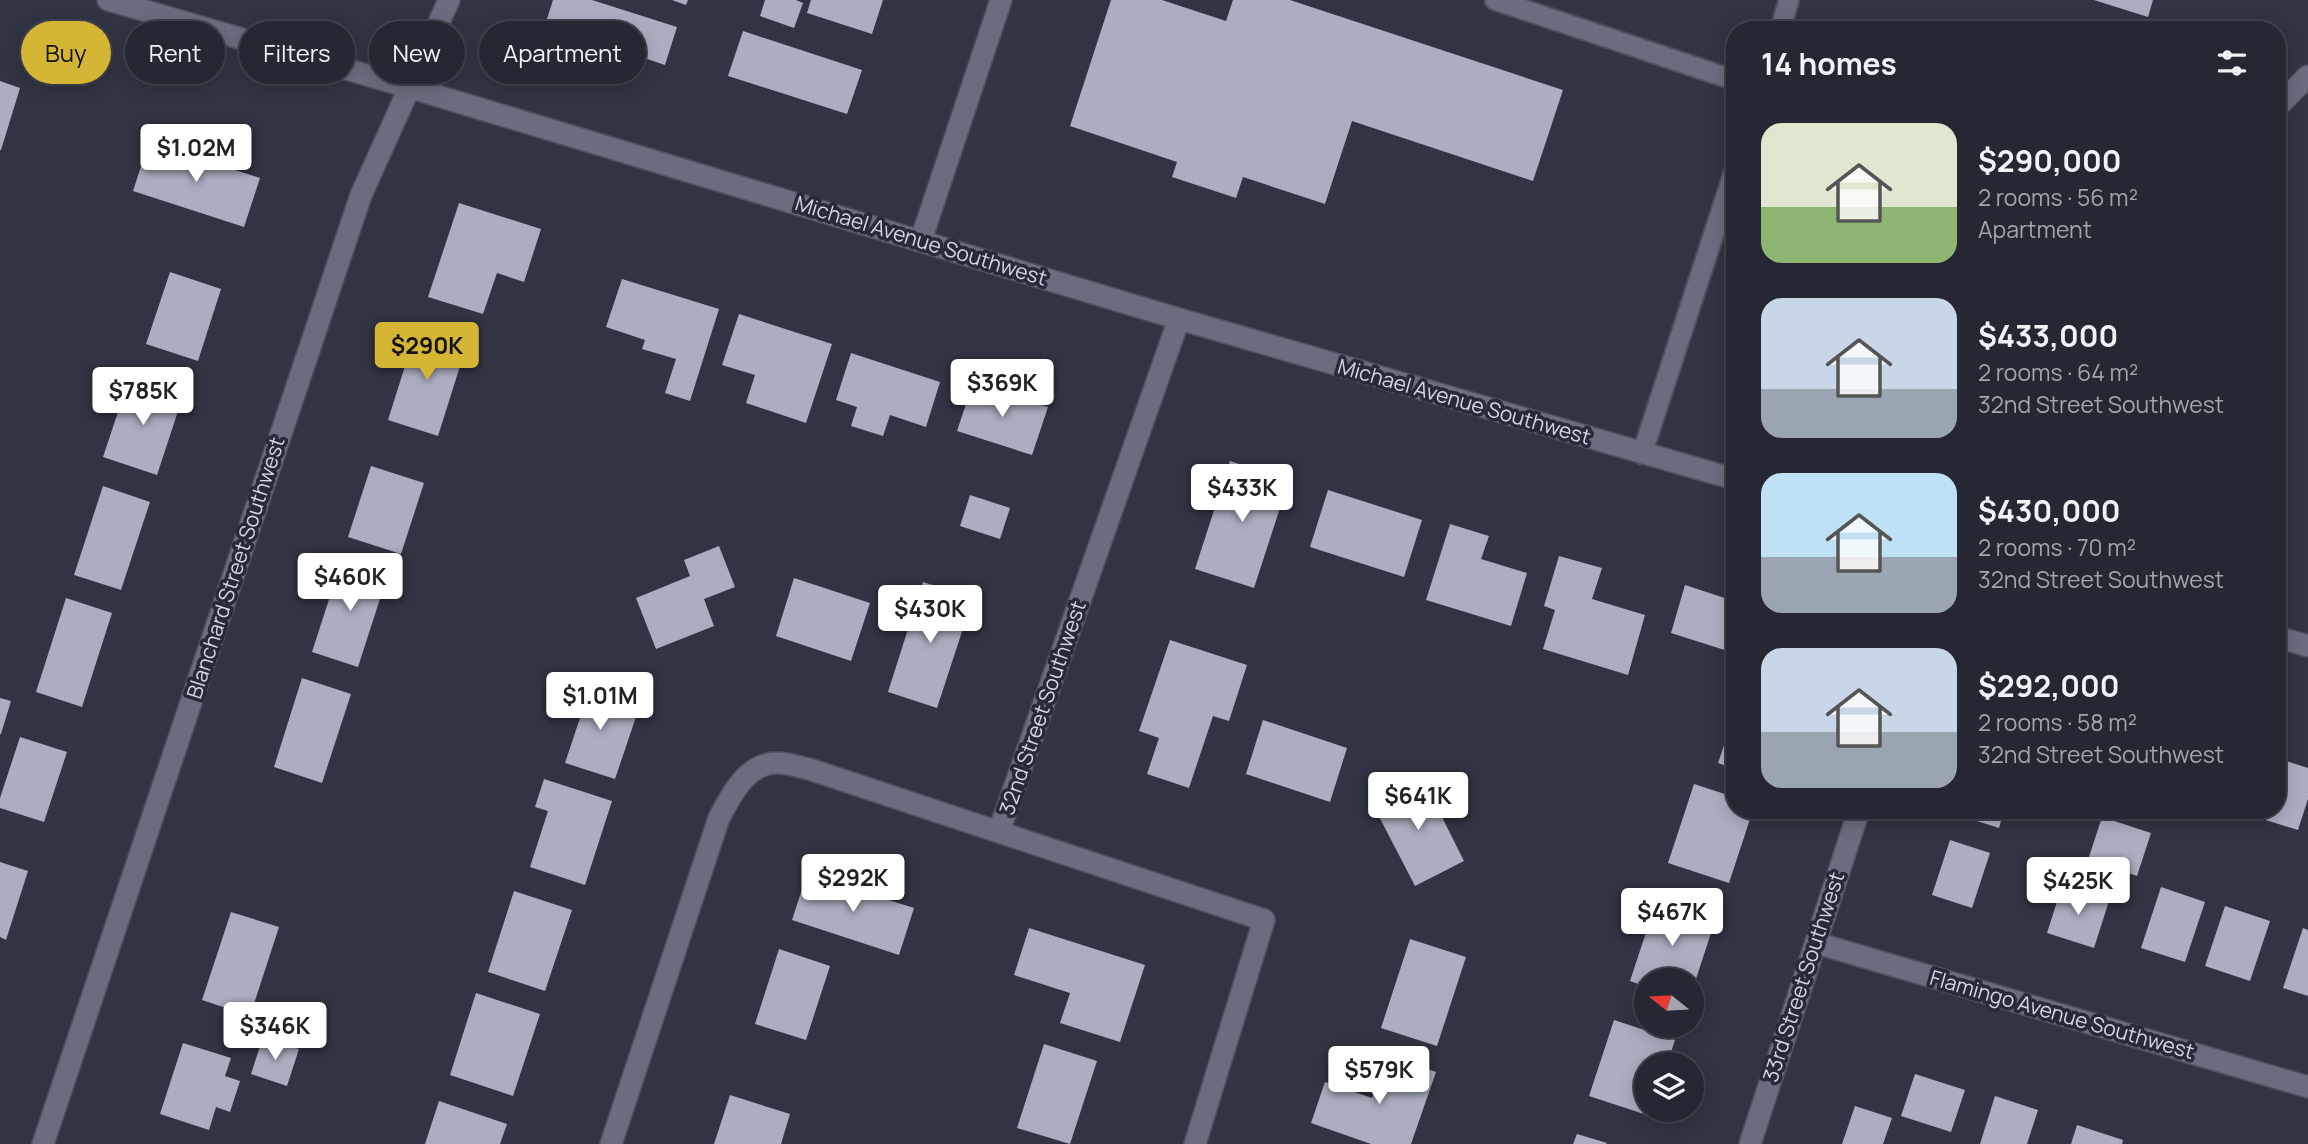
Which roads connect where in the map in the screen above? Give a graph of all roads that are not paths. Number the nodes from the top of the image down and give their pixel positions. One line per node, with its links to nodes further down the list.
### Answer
1 (108, 0): 9 (street, Michael Avenue Southwest)
2 (449, 0): 9 (street, Blanchard Street Southwest)
3 (1001, 0): 12 (street)
4 (1495, 0): 8 (lane)
5 (1789, 0): 6 (lane)
6 (1783, 21)
7 (2308, 76): 10 (street)
8 (1726, 77)
9 (408, 87): 12 (street, Michael Avenue Southwest); 22 (street, Blanchard Street Southwest)
10 (2286, 98)
11 (1726, 197): 14 (lane)
12 (921, 240): 13 (street, Michael Avenue Southwest)
13 (1179, 319): 14 (street, Michael Avenue Southwest); 19 (street, 32nd Street Southwest)
14 (1642, 454): 15 (street, Michael Avenue Southwest)
15 (1726, 477)
16 (2286, 640): 17 (street)
17 (2308, 646)
18 (1855, 819): 20 (street, 33rd Street Southwest)
19 (999, 831): 23 (street, 32nd Street Southwest); 24 (street)
20 (1816, 943): 21 (street, Flamingo Avenue Southwest); 25 (street, 33rd Street Southwest)
21 (2308, 1087)
22 (43, 1144)
23 (611, 1144)
24 (1195, 1144)
25 (1750, 1144)

